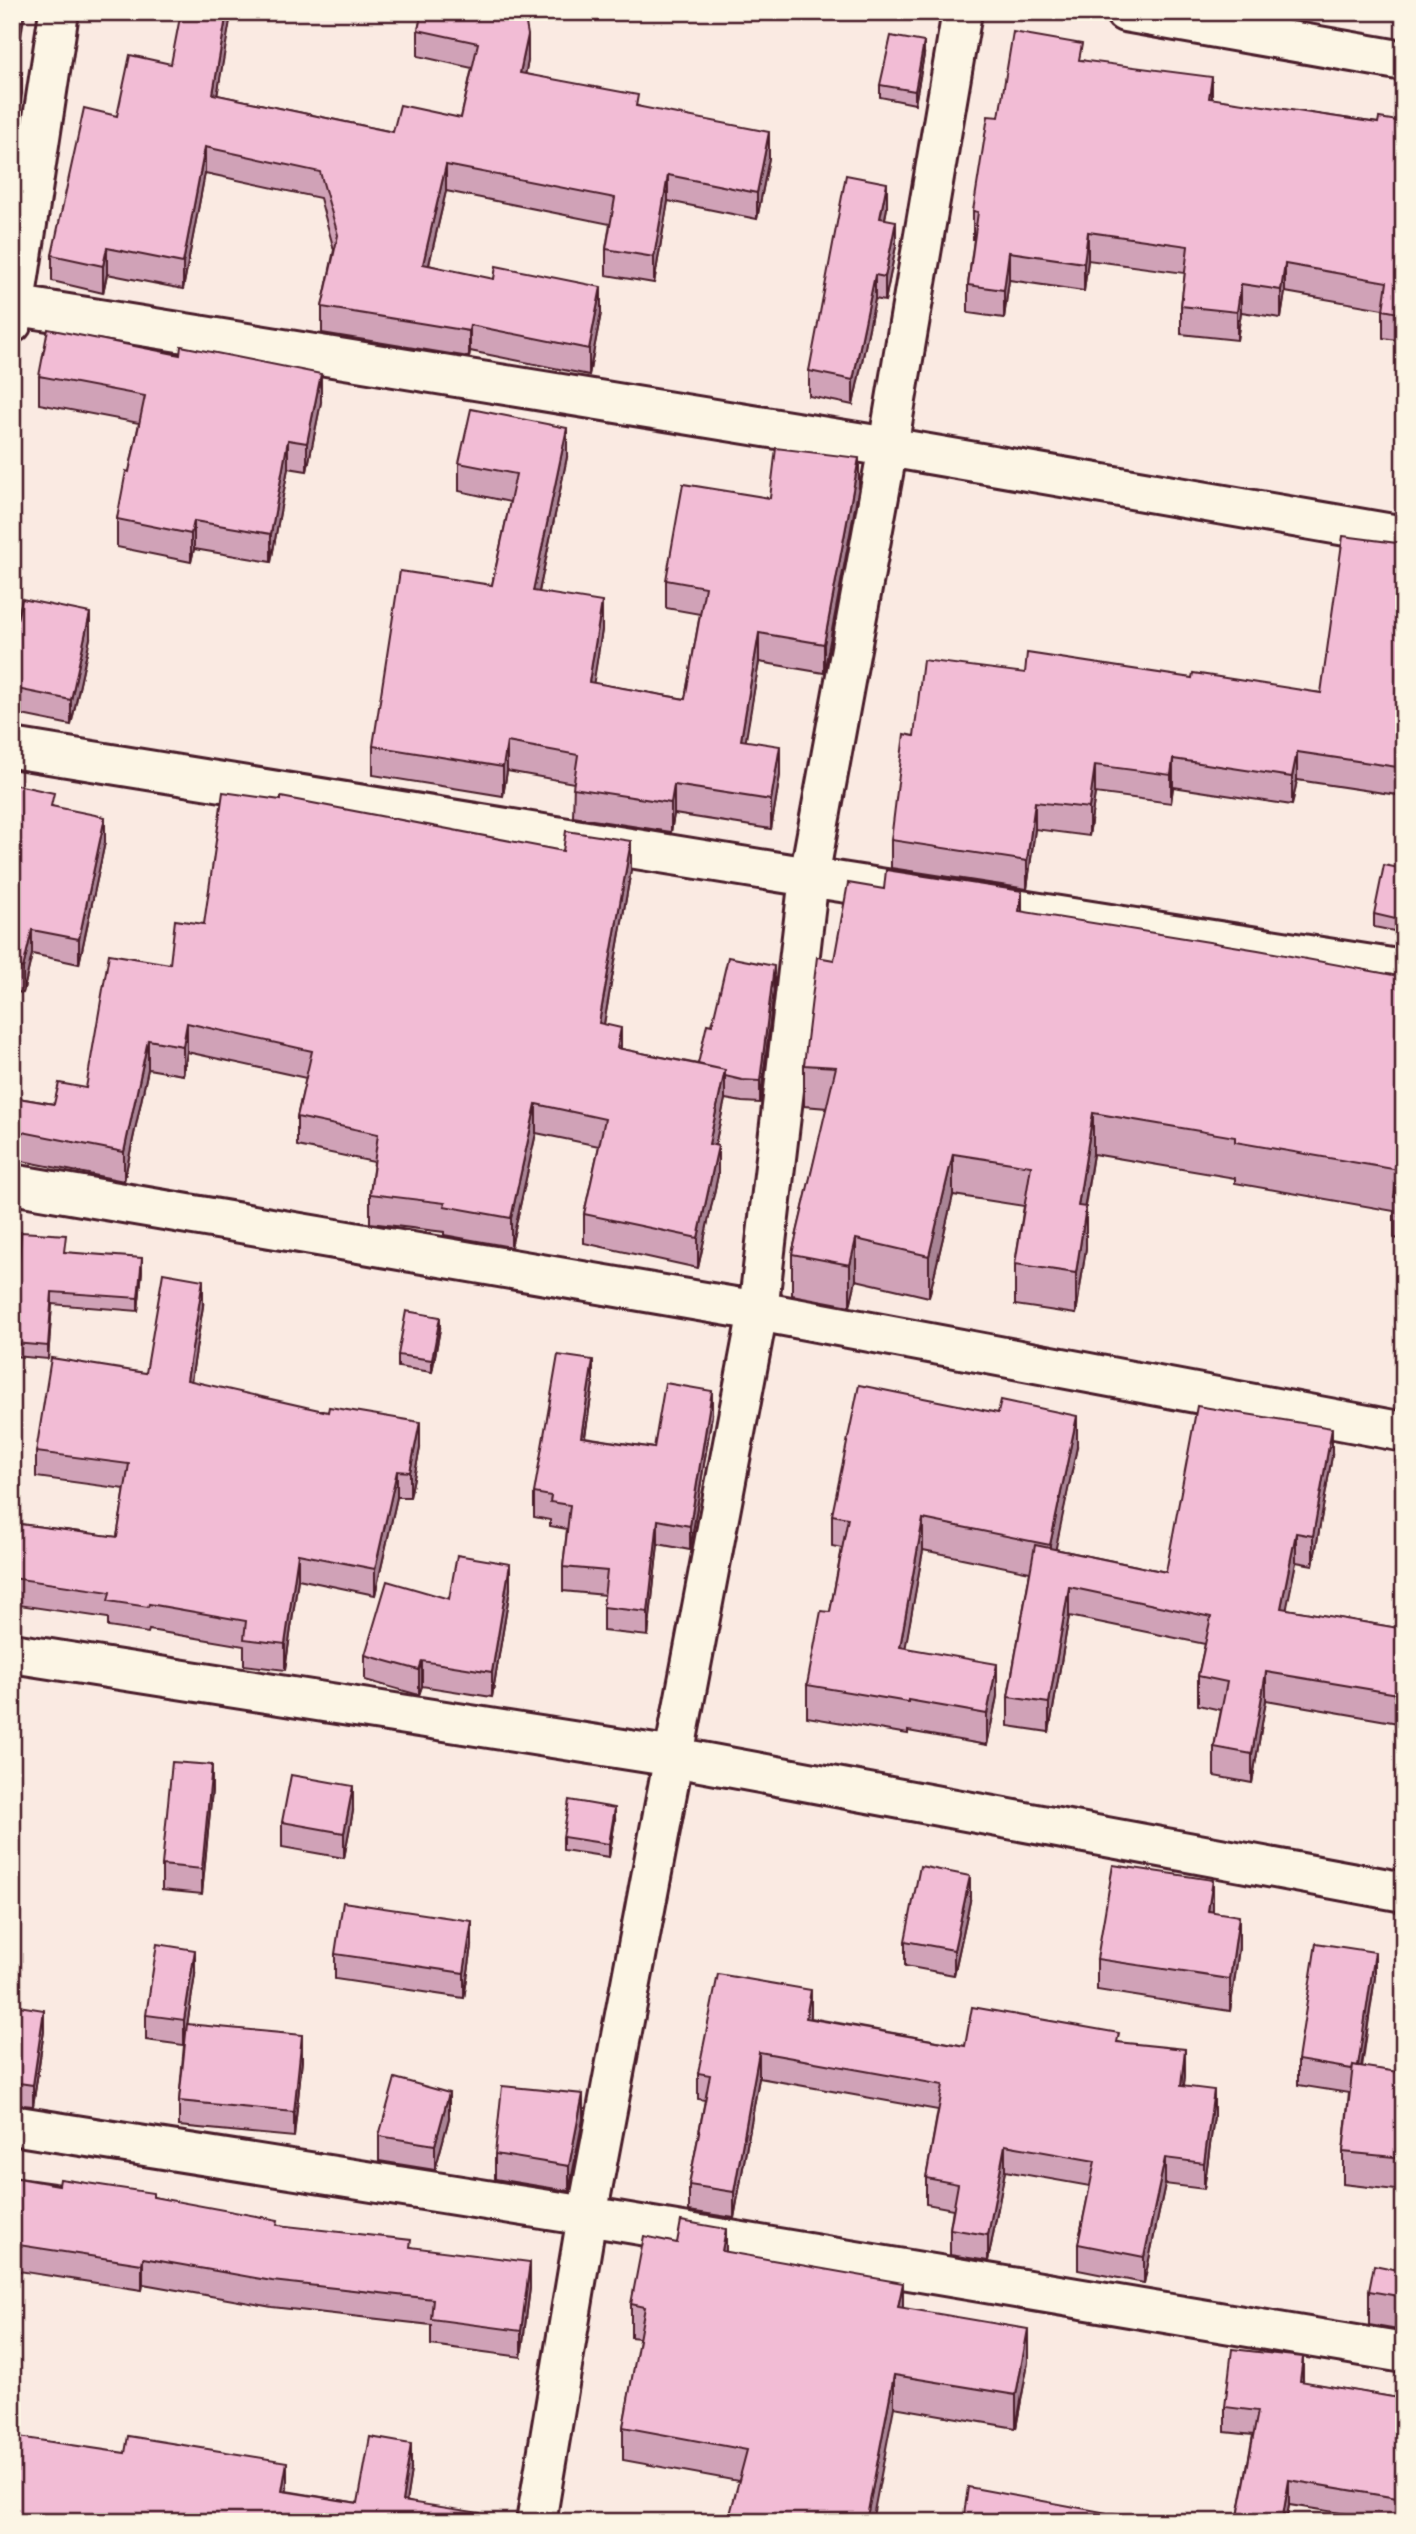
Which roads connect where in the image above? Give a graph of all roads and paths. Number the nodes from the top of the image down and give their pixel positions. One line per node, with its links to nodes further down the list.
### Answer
1 (59, 12): 5 (street)
2 (961, 12): 6 (street)
3 (1125, 12): 4 (street)
4 (1404, 61)
5 (13, 311): 6 (street)
6 (888, 447): 7 (street); 9 (street)
7 (1404, 536)
8 (12, 748): 9 (street)
9 (809, 877): 10 (street); 12 (street)
10 (1404, 970)
11 (12, 1184): 12 (street)
12 (758, 1311): 13 (street); 15 (street)
13 (1404, 1432)
14 (12, 1653): 15 (street)
15 (674, 1757): 16 (street); 18 (street)
16 (1404, 1892)
17 (12, 2125): 18 (street)
18 (587, 2216): 19 (street); 20 (street)
19 (1404, 2353)
20 (536, 2522)

